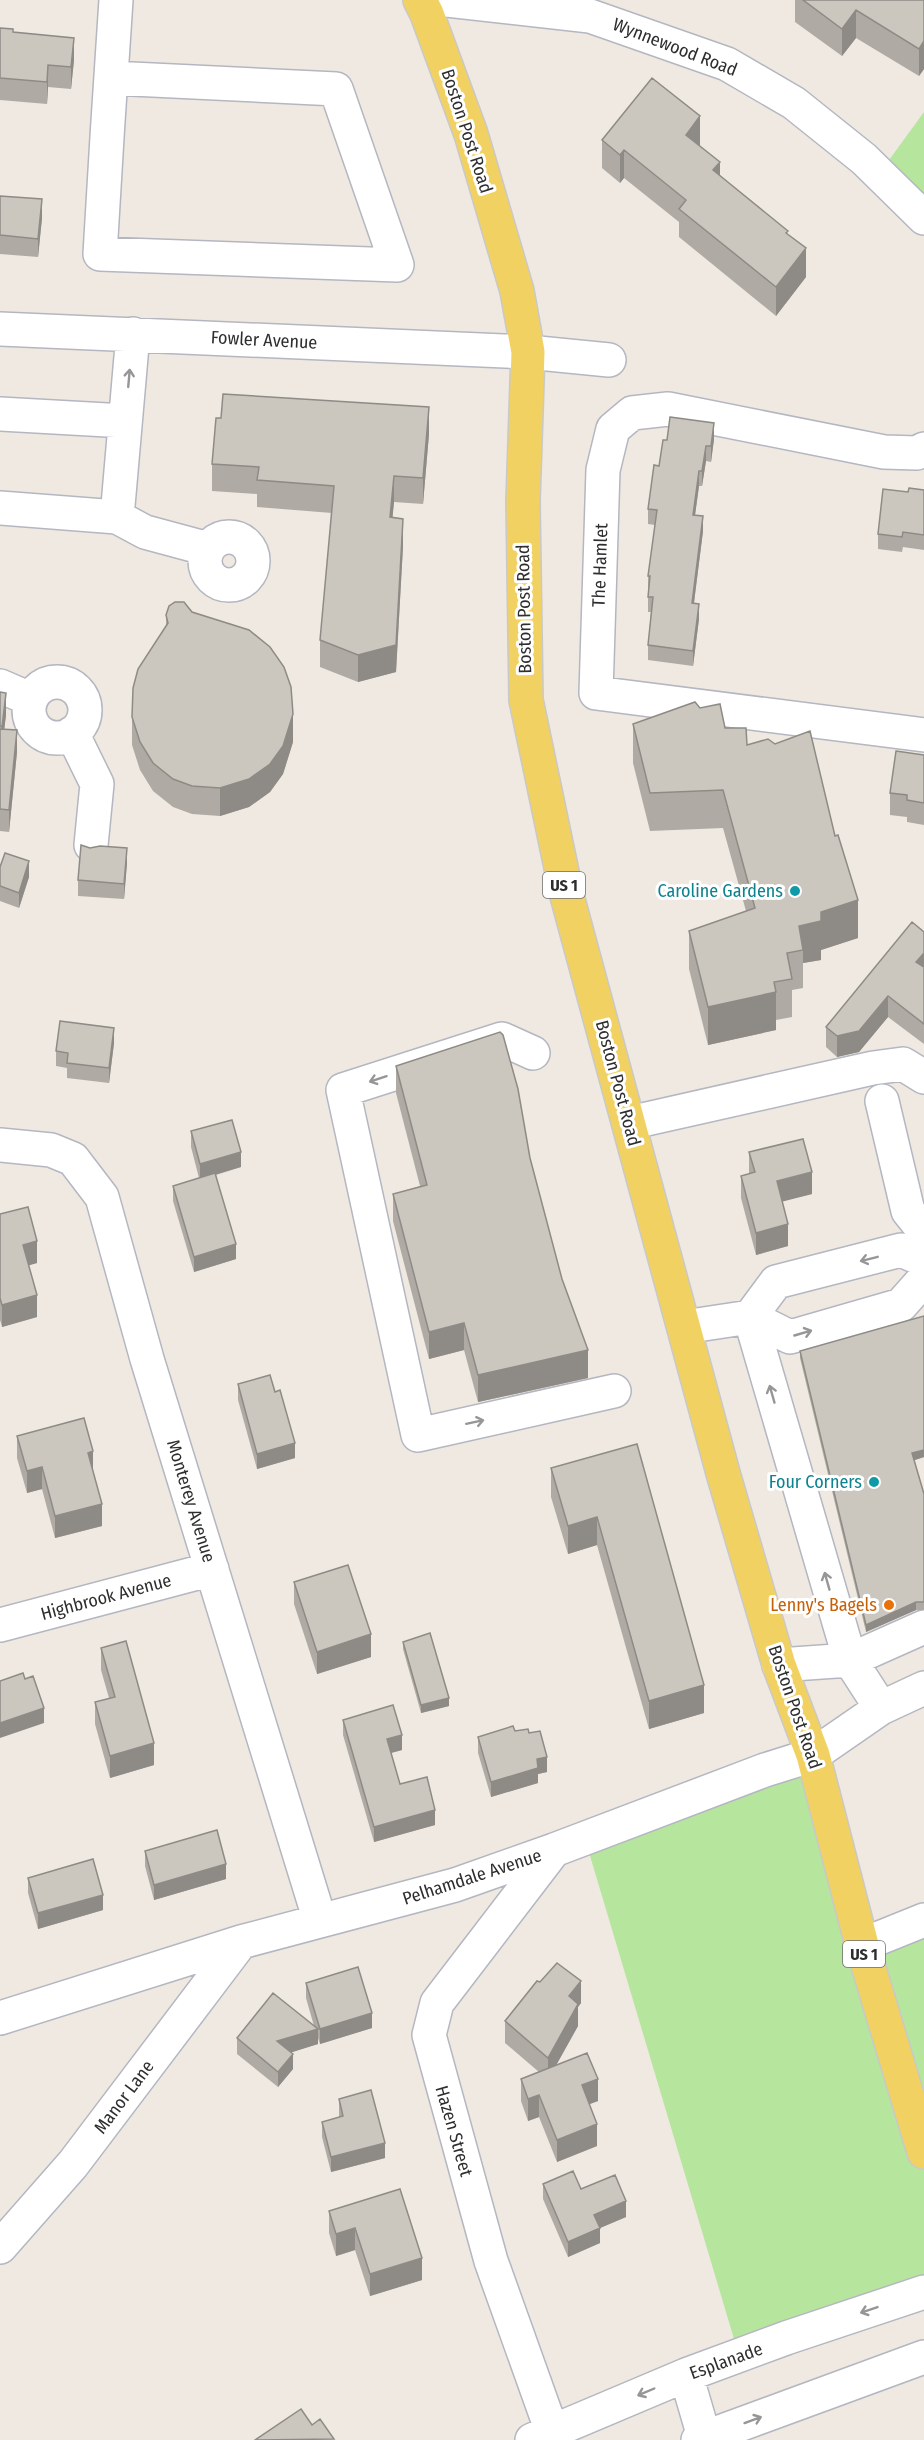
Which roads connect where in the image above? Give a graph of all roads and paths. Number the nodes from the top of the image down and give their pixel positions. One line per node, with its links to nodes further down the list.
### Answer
1 (116, 0): 6 (street)
2 (420, 0): 10 (main road, Boston Post Road / US 1)
3 (447, 0): 4 (street, Wynnewood Road)
4 (487, 3): 5 (street, Wynnewood Road)
5 (567, 7): 7 (street, Wynnewood Road)
6 (111, 78): 6 (street)
7 (924, 218)
8 (0, 329): 9 (street, Fowler Avenue)
9 (133, 334): 10 (street, Fowler Avenue); 13 (street, one-way to 9)
10 (528, 352): 11 (street, Fowler Avenue); 26 (main road, Boston Post Road / US 1)
11 (609, 360)
12 (0, 414): 13 (street)
13 (125, 421): 16 (street)
14 (924, 449): 21 (street, The Hamlet)
15 (0, 507): 16 (street)
16 (117, 517): 17 (street)
17 (208, 549)
18 (0, 686): 19 (street)
19 (30, 699): 20 (street); 20 (street)
20 (72, 733): 22 (street)
21 (924, 735)
22 (90, 845)
23 (532, 1053): 33 (street, one-way to 33)
24 (924, 1077): 26 (street)
25 (882, 1101): 28 (street)
26 (629, 1123): 32 (main road, Boston Post Road / US 1)
27 (0, 1145): 34 (street, Monterey Avenue)
28 (924, 1231)
29 (924, 1260): 31 (street, one-way to 31)
30 (924, 1279): 31 (street, one-way to 30)
31 (750, 1317): 32 (street); 37 (street, one-way to 31)
32 (684, 1327): 38 (main road, Boston Post Road / US 1)
33 (614, 1392)
34 (212, 1569): 35 (street, Highbrook Avenue); 44 (street, Monterey Avenue)
35 (0, 1625)
36 (924, 1627): 37 (street)
37 (850, 1660): 38 (street); 40 (street)
38 (779, 1665): 41 (main road, Boston Post Road / US 1)
39 (924, 1688): 40 (street, Pelhamdale Avenue)
40 (881, 1708): 41 (street, Pelhamdale Avenue)
41 (813, 1755): 42 (street, Pelhamdale Avenue); 46 (main road, Boston Post Road / US 1)
42 (554, 1850): 44 (street, Pelhamdale Avenue); 53 (street, Hazen Street)
43 (924, 1920): 46 (street)
44 (320, 1921): 45 (street, Pelhamdale Avenue)
45 (242, 1942): 47 (street, Pelhamdale Avenue); 49 (street, Manor Lane)
46 (862, 1945): 48 (main road, Boston Post Road / US 1)
47 (0, 2018)
48 (924, 2152)
49 (0, 2247)
50 (924, 2292): 52 (street, Esplanade, one-way to 52)
51 (924, 2357): 54 (street, one-way to 51)
52 (686, 2375): 53 (street, Esplanade, one-way to 53); 54 (street)
53 (546, 2437)
54 (703, 2439)

